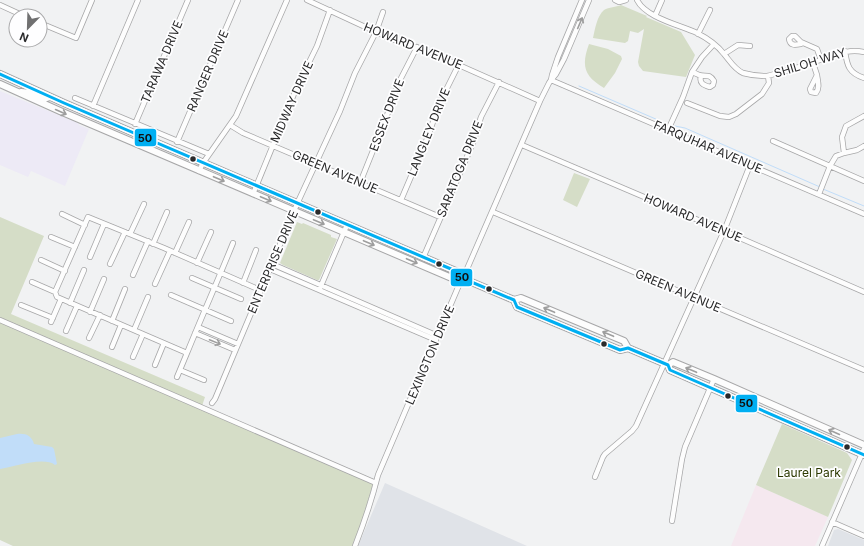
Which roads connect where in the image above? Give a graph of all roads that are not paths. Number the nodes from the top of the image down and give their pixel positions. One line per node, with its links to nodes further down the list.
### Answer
1 (92, 0): 17 (street)
2 (138, 0): 44 (street)
3 (188, 0): 46 (street, TARAWA DRIVE)
4 (238, 0): 50 (street, RANGER DRIVE)
5 (286, 0): 47 (street)
6 (307, 0): 13 (street, HOWARD AVENUE)
7 (582, 0): 36 (street, LEXINGTON DRIVE)
8 (589, 0): 36 (street, LEXINGTON DRIVE, one-way to 8)
9 (615, 0): 10 (street)
10 (626, 0)
11 (637, 0): 16 (street, SHILOH WAY)
12 (662, 0): 16 (street)
13 (330, 10): 18 (street, HOWARD AVENUE); 52 (street, MIDWAY DRIVE)
14 (710, 10): 19 (street)
15 (382, 12): 18 (street, ENTERPRISE DRIVE)
16 (654, 16): 19 (street, SHILOH WAY)
17 (48, 26)
18 (376, 32): 23 (street, HOWARD AVENUE); 57 (street, ENTERPRISE DRIVE)
19 (698, 34): 21 (street, SHILOH WAY)
20 (801, 42): 27 (street)
21 (714, 44): 26 (street, SHILOH WAY); 30 (street)
22 (750, 46): 26 (street)
23 (417, 48): 29 (street, HOWARD AVENUE); 62 (street, ESSEX DRIVE)
24 (845, 51): 25 (street, SHILOH WAY); 27 (street, SHILOH WAY); 35 (street)
25 (864, 52)
26 (724, 54): 34 (street, SHILOH WAY)
27 (821, 60): 28 (street, SHILOH WAY)
28 (813, 63): 32 (street); 34 (street, SHILOH WAY)
29 (459, 64): 37 (street, HOWARD AVENUE); 66 (street, LANGLEY DRIVE)
30 (692, 72): 33 (street); 48 (street)
31 (0, 74): 40 (main road)
32 (817, 75)
33 (701, 76)
34 (768, 76): 43 (street)
35 (864, 78)
36 (551, 80): 42 (street, LEXINGTON DRIVE); 48 (street, FARQUHAR AVENUE)
37 (499, 82): 42 (street, HOWARD AVENUE); 74 (street, SARATOGA DRIVE)
38 (0, 84): 39 (main road)
39 (17, 92): 40 (main road); 60 (main road, one-way to 60)
40 (50, 97): 56 (main road)
41 (75, 98): 44 (street)
42 (540, 101): 51 (street, LEXINGTON DRIVE)
43 (687, 103)
44 (93, 106): 46 (street)
45 (864, 116): 54 (street)
46 (135, 124): 50 (street)
47 (230, 125): 52 (street, GREEN AVENUE); 55 (street)
48 (668, 130): 58 (street, FARQUHAR AVENUE)
49 (773, 141): 59 (street)
50 (177, 142): 55 (street)
51 (522, 145): 71 (street, LEXINGTON DRIVE); 79 (street, HOWARD AVENUE)
52 (273, 146): 57 (street, GREEN AVENUE); 63 (street, MIDWAY DRIVE)
53 (864, 146): 54 (street)
54 (844, 153): 59 (street)
55 (209, 154): 56 (street)
56 (203, 163): 60 (street); 63 (main road)
57 (316, 164): 62 (street, GREEN AVENUE); 68 (street, ENTERPRISE DRIVE)
58 (750, 165): 65 (street, FARQUHAR AVENUE); 79 (street)
59 (830, 166): 61 (street); 65 (street)
60 (199, 171): 64 (main road, one-way to 64)
61 (864, 180)
62 (360, 183): 66 (street, GREEN AVENUE)
63 (256, 186): 64 (street, MIDWAY DRIVE); 68 (main road)
64 (252, 194): 69 (main road, one-way to 69)
65 (819, 194): 73 (street, FARQUHAR AVENUE)
66 (401, 200): 74 (street, GREEN AVENUE)
67 (144, 204): 83 (street)
68 (297, 204): 69 (street, ENTERPRISE DRIVE); 78 (main road)
69 (294, 211): 82 (main road, one-way to 82); 96 (street, ENTERPRISE DRIVE)
70 (167, 212): 85 (street)
71 (493, 212): 102 (street, LEXINGTON DRIVE); 115 (street, GREEN AVENUE)
72 (62, 214): 77 (street)
73 (864, 214)
74 (440, 217): 92 (street, SARATOGA DRIVE)
75 (189, 222): 90 (street)
76 (104, 224): 77 (street); 80 (street); 91 (street)
77 (85, 225): 87 (street)
78 (347, 225): 82 (street); 92 (main road)
79 (724, 231): 112 (street, HOWARD AVENUE); 115 (street)
80 (125, 232): 83 (street); 95 (street)
81 (211, 232): 94 (street)
82 (344, 232): 102 (main road, one-way to 102); 108 (street)
83 (130, 234): 85 (street)
84 (51, 237): 87 (street)
85 (150, 242): 89 (street); 100 (street)
86 (233, 243): 99 (street)
87 (75, 247): 98 (street)
88 (256, 250): 105 (street)
89 (170, 251): 90 (street); 106 (street)
90 (175, 253): 94 (street)
91 (90, 257)
92 (423, 258): 102 (main road)
93 (41, 260): 98 (street)
94 (197, 263): 99 (street)
95 (110, 264)
96 (271, 267): 108 (street); 110 (street, ENTERPRISE DRIVE)
97 (84, 270): 119 (street)
98 (65, 271): 111 (street)
99 (220, 274): 105 (street); 107 (street)
100 (134, 275)
101 (192, 278): 107 (street)
102 (462, 278): 118 (main road); 135 (street, LEXINGTON DRIVE)
103 (104, 279): 123 (street)
104 (32, 282): 111 (street)
105 (243, 283): 110 (street)
106 (155, 284)
107 (214, 288): 117 (street); 122 (street)
108 (320, 288): 135 (street)
109 (126, 289): 126 (street)
110 (260, 290): 137 (street, ENTERPRISE DRIVE)
111 (55, 292): 116 (street)
112 (864, 292)
113 (171, 295): 122 (street)
114 (148, 297): 130 (street)
115 (693, 298): 144 (street); 146 (street, GREEN AVENUE)
116 (61, 299): 119 (street); 120 (street)
117 (241, 300)
118 (514, 300): 139 (main road, one-way to 118); 139 (main road)
119 (70, 303): 121 (street)
120 (22, 305)
121 (77, 306): 123 (street); 131 (street)
122 (205, 310): 127 (street); 129 (street)
123 (90, 312): 124 (street)
124 (100, 315): 126 (street); 134 (street)
125 (0, 320): 155 (street)
126 (112, 321): 128 (street)
127 (231, 321)
128 (121, 325): 130 (street); 138 (street)
129 (198, 327): 132 (street); 137 (street)
130 (134, 330): 133 (street)
131 (66, 331)
132 (195, 333): 140 (street, one-way to 140); 141 (street)
133 (143, 334): 136 (street); 142 (street)
134 (89, 338)
135 (437, 338): 155 (street, LEXINGTON DRIVE)
136 (164, 343): 141 (street); 143 (street)
137 (238, 344): 140 (street, ENTERPRISE DRIVE)
138 (112, 347)
139 (628, 348): 144 (main road)
140 (235, 350): 151 (street, ENTERPRISE DRIVE)
141 (187, 353): 145 (street)
142 (133, 357)
143 (155, 365)
144 (666, 365): 148 (main road, one-way to 144); 150 (main road); 154 (street)
145 (180, 370): 147 (street); 149 (street)
146 (864, 370)
147 (177, 377)
148 (714, 379): 150 (street); 152 (main road, one-way to 148)
149 (204, 380)
150 (711, 388): 153 (main road); 156 (street)
151 (212, 403)
152 (864, 445)
153 (863, 453): 157 (street)
154 (595, 477)
155 (376, 483): 159 (street, LEXINGTON DRIVE)
156 (672, 521)
157 (832, 522): 158 (street); 160 (street)
158 (864, 536)
159 (355, 546)
160 (822, 546)

